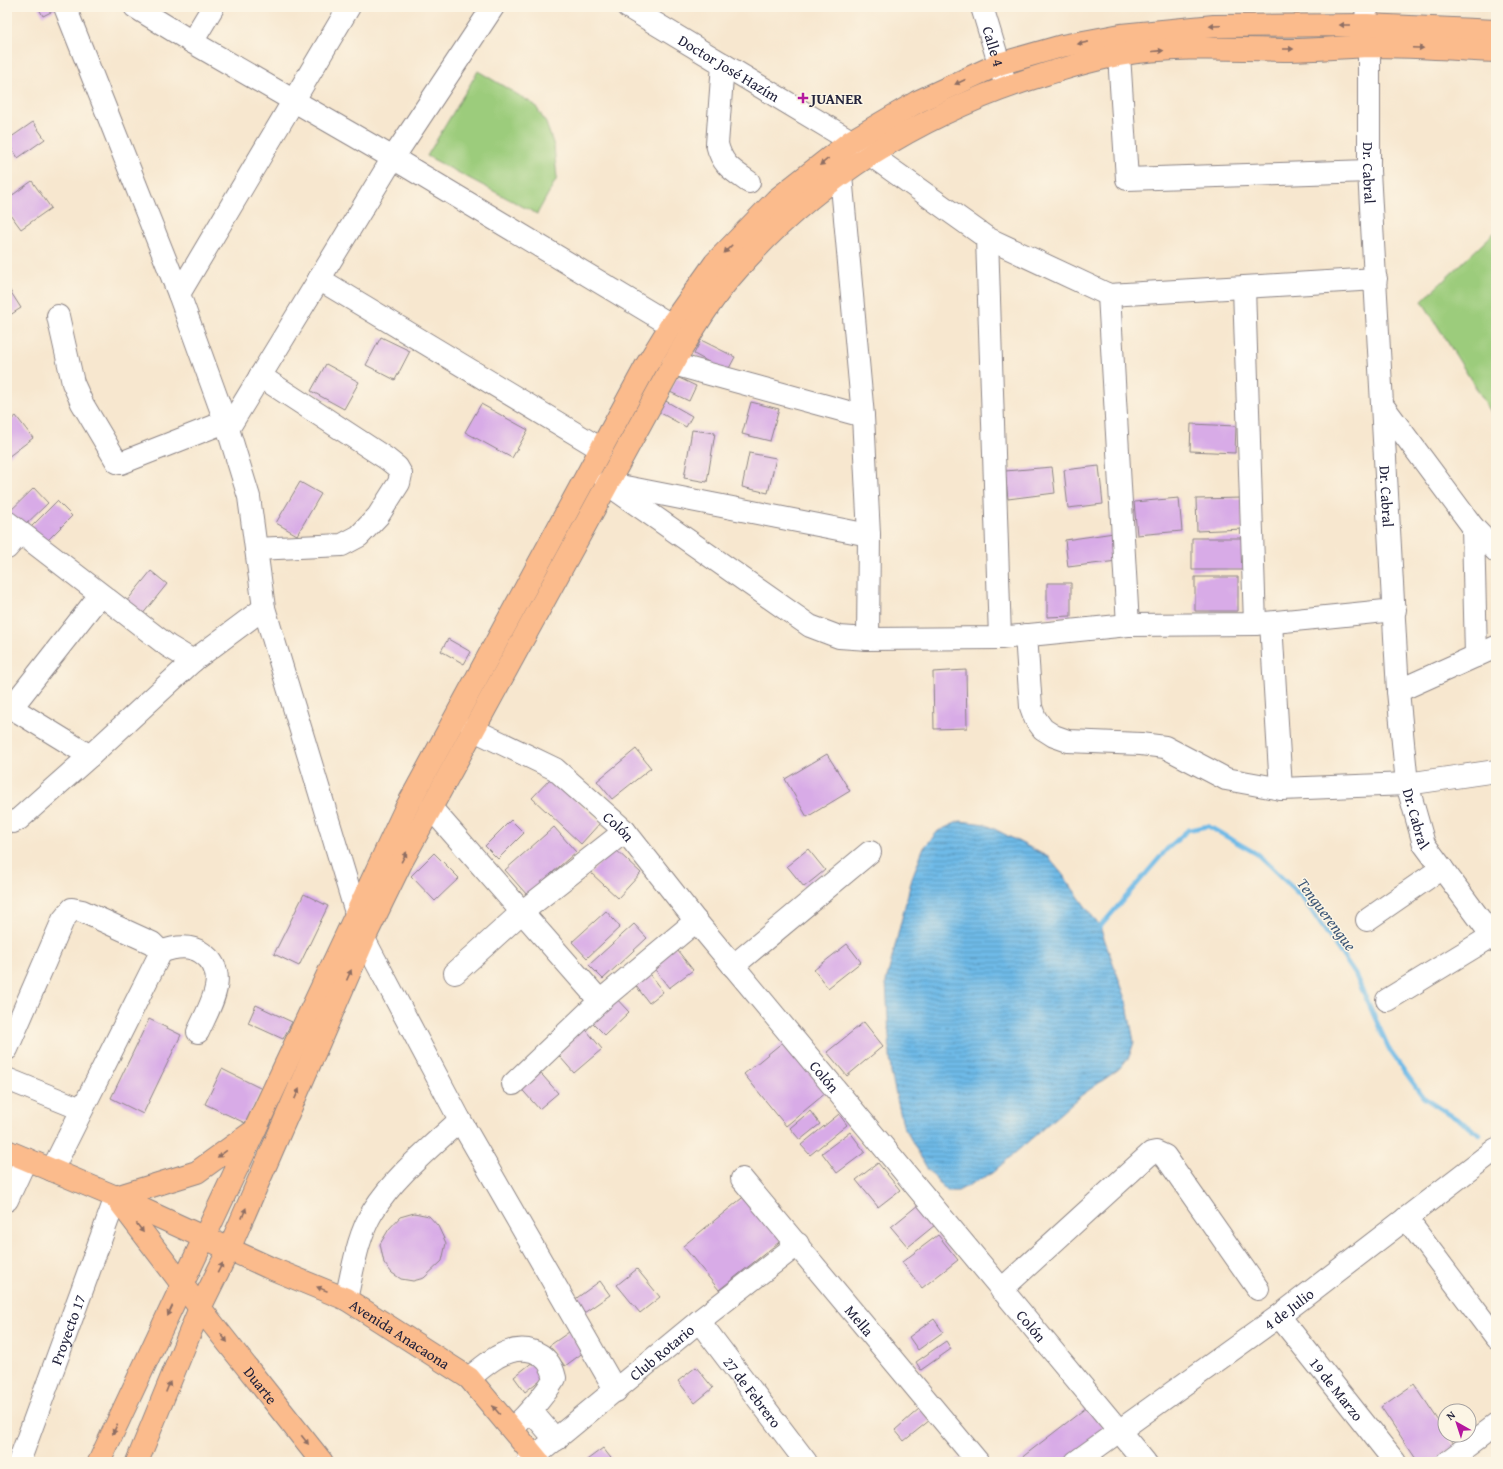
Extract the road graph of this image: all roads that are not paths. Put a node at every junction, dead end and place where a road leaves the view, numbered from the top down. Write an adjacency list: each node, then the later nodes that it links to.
1 (135, 7): 10 (street)
2 (213, 7): 10 (street)
3 (349, 7): 17 (street)
4 (493, 7): 20 (street)
5 (628, 7): 14 (street, Doctor José Hazím)
6 (982, 7): 15 (street, Calle 4)
7 (72, 12): 28 (street)
8 (1367, 16): 9 (main road); 11 (street, Dr. Cabral); 15 (main road, one-way to 15)
9 (1496, 30)
10 (192, 42): 17 (street)
11 (1369, 46): 12 (main road, one-way to 12); 13 (main road, one-way to 11); 21 (street, Dr. Cabral)
12 (1496, 51)
13 (1119, 55): 16 (main road); 21 (street)
14 (723, 64): 18 (street, Doctor José Hazím); 23 (street)
15 (999, 64): 16 (street, Calle 4); 18 (main road, one-way to 18)
16 (1006, 86): 19 (main road)
17 (293, 102): 20 (street); 28 (street)
18 (851, 141): 19 (street, Doctor José Hazím); 31 (main road, one-way to 31)
19 (870, 155): 22 (main road); 24 (street, Doctor José Hazím)
20 (393, 158): 25 (street); 31 (street)
21 (1369, 171): 26 (street, Dr. Cabral)
22 (841, 174): 32 (main road); 35 (street)
23 (749, 182)
24 (987, 238): 29 (street, Doctor José Hazím); 50 (street)
25 (319, 279): 33 (street); 37 (street)
26 (1376, 279): 27 (street); 34 (street, Dr. Cabral)
27 (1244, 288): 29 (street); 47 (street)
28 (179, 294): 36 (street)
29 (1109, 295): 48 (street)
30 (58, 316): 36 (street)
31 (671, 324): 37 (main road)
32 (672, 364): 35 (street); 38 (main road)
33 (260, 376): 36 (street); 42 (street)
34 (1383, 406): 39 (street); 46 (street, Dr. Cabral)
35 (862, 416): 41 (street)
36 (226, 426): 42 (street)
37 (602, 449): 68 (main road)
38 (606, 483): 41 (street); 51 (street); 57 (main road)
39 (1472, 527): 43 (street); 53 (street)
40 (11, 534): 44 (street)
41 (869, 535): 51 (street)
42 (256, 549): 45 (street)
43 (1496, 551)
44 (100, 595): 54 (street); 56 (street)
45 (264, 608): 54 (street); 68 (street)
46 (1395, 610): 47 (street); 55 (street, Dr. Cabral)
47 (1263, 623): 48 (street); 61 (street)
48 (1128, 625): 49 (street)
49 (1026, 635): 50 (street); 61 (street)
50 (1000, 638): 51 (street)
51 (868, 639)
52 (1496, 647): 53 (street)
53 (1476, 656): 55 (street)
54 (193, 661): 58 (street)
55 (1398, 691): 60 (street, Dr. Cabral)
56 (9, 706): 58 (street)
57 (472, 729): 62 (main road); 64 (street, Colón)
58 (90, 756): 63 (street)
59 (1496, 771): 60 (street)
60 (1407, 784): 61 (street); 66 (street, Dr. Cabral)
61 (1281, 789)
62 (431, 808): 67 (street); 72 (main road, one-way to 62)
63 (7, 821)
64 (625, 831): 67 (street); 70 (street, Colón)
65 (870, 852): 74 (street)
66 (1442, 868): 69 (street); 71 (street, Dr. Cabral)
67 (522, 912): 75 (street); 77 (street)
68 (355, 913): 72 (street); 84 (main road)
69 (1367, 920)
70 (696, 922): 74 (street, Colón); 77 (street)
71 (1494, 938): 76 (street)
72 (364, 939): 83 (street); 94 (main road, one-way to 72)
73 (160, 952): 78 (street); 79 (street); 82 (street)
74 (733, 966): 97 (street, Colón)
75 (455, 973)
76 (1387, 1000)
77 (600, 1001): 81 (street)
78 (198, 1032)
79 (7, 1049)
80 (7, 1079): 82 (street)
81 (512, 1084)
82 (81, 1109): 87 (street)
83 (460, 1120): 98 (street); 104 (street)
84 (254, 1131): 89 (main road, one-way to 89); 92 (main road)
85 (17, 1155): 87 (main road, Avenida Anacaona); 90 (street)
86 (1491, 1160): 91 (street, 4 de Julio)
87 (52, 1170): 89 (main road, Avenida Anacaona)
88 (742, 1179): 93 (street, Mella)
89 (116, 1197): 92 (main road, Avenida Anacaona); 95 (main road, Duarte, one-way to 95); 113 (street, Proyecto 17)
90 (7, 1200)
91 (1406, 1218): 100 (street, 4 de Julio); 102 (street)
92 (204, 1237): 94 (main road, Avenida Anacaona); 95 (main road)
93 (798, 1244): 101 (street, Club Rotario); 118 (street, Mella)
94 (229, 1249): 98 (main road, Avenida Anacaona, one-way to 94); 99 (main road, one-way to 94)
95 (182, 1284): 99 (main road, Duarte); 105 (main road, one-way to 105)
96 (1258, 1289): 97 (street)
97 (1001, 1290): 110 (street, Colón)
98 (346, 1299): 103 (main road, Avenida Anacaona)
99 (200, 1308): 107 (main road, one-way to 99); 116 (main road, Duarte, one-way to 116)
100 (1279, 1316): 110 (street, 4 de Julio); 121 (street, 19 de Marzo)
101 (699, 1321): 104 (street, Club Rotario); 117 (street, 27 de Febrero)
102 (1496, 1338)
103 (469, 1378): 106 (street); 109 (main road, Avenida Anacaona, one-way to 103)
104 (616, 1390): 111 (street, Club Rotario)
105 (127, 1402): 107 (main road); 114 (main road, one-way to 114)
106 (531, 1411): 109 (street); 111 (street)
107 (156, 1415): 115 (main road)
108 (1496, 1425): 122 (street)
109 (512, 1429): 112 (main road, Avenida Anacaona)
110 (1118, 1431): 119 (street, 4 de Julio); 120 (street, Colón)
111 (556, 1440): 112 (street, Club Rotario)
112 (534, 1460)
113 (18, 1462)
114 (100, 1462)
115 (137, 1462)
116 (322, 1462)
117 (806, 1462)
118 (978, 1462)
119 (1076, 1462)
120 (1145, 1462)
121 (1395, 1462)
122 (1447, 1462)

